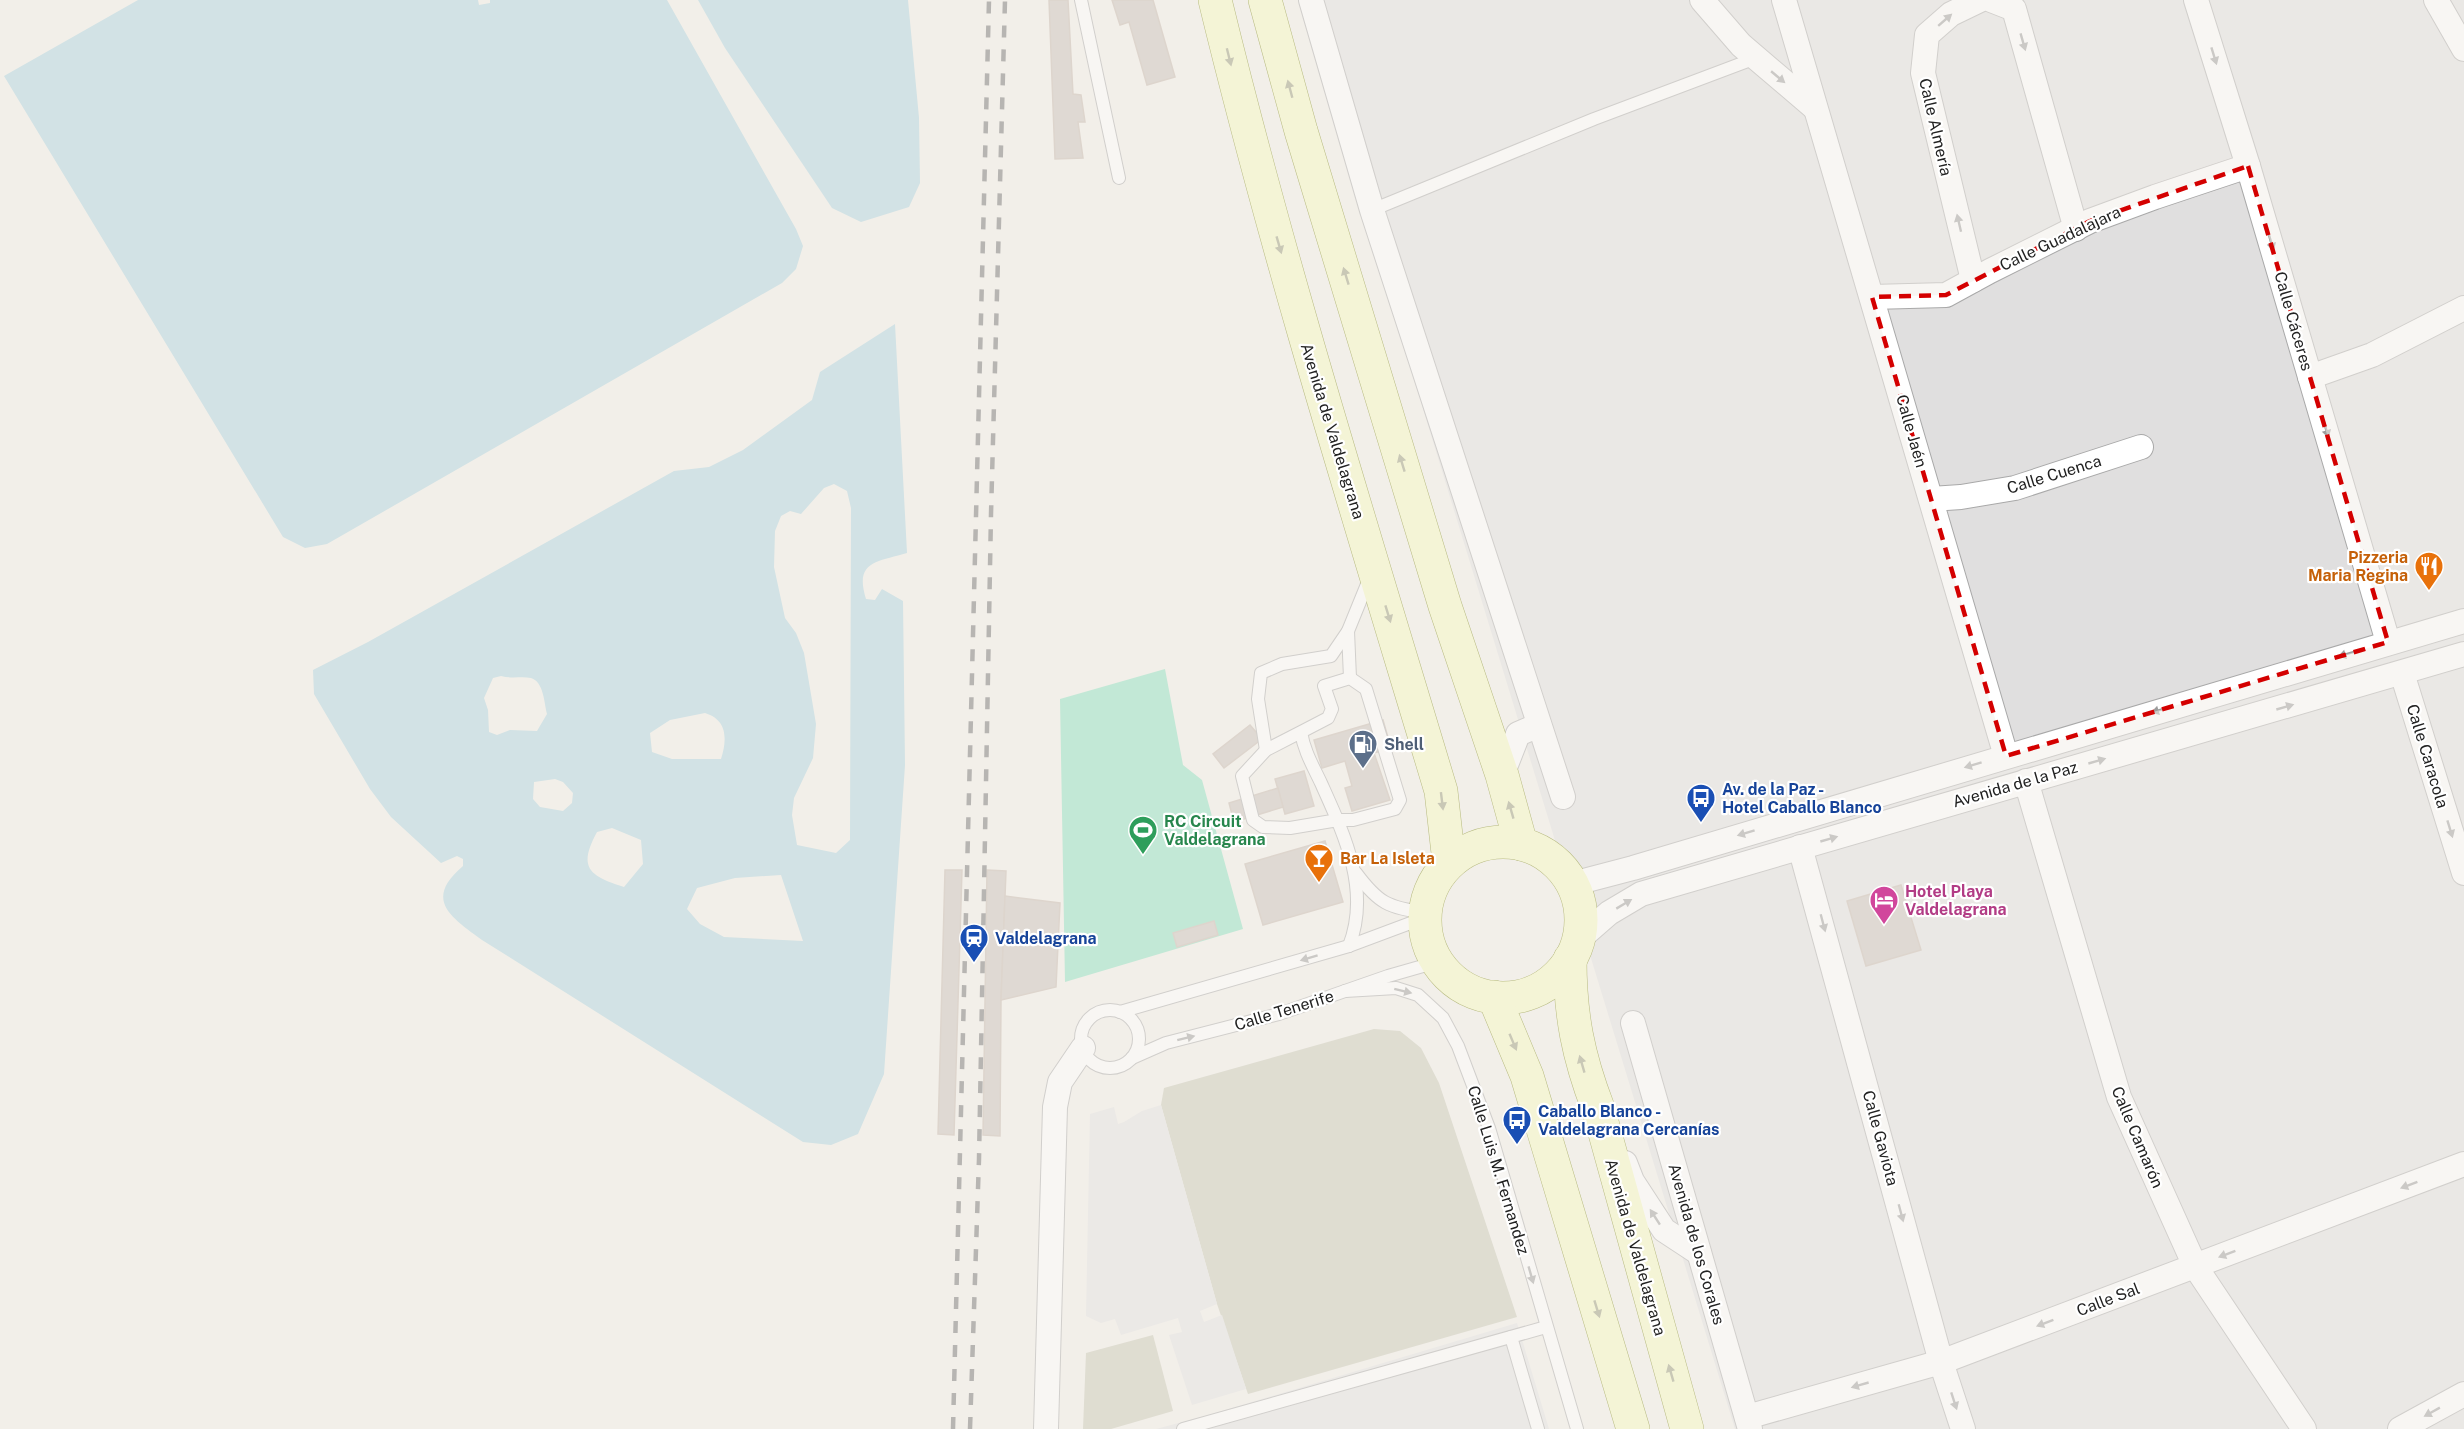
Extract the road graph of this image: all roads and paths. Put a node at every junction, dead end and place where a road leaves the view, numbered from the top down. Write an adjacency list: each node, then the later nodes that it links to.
1 (1081, 0): 15 (lane)
2 (1215, 0): 25 (main road, Avenida de Valdelagrana, one-way to 25)
3 (1265, 0): 24 (main road, one-way to 3)
4 (1311, 0): 16 (street)
5 (1702, 0): 12 (street)
6 (1785, 0): 13 (street, Calle Jaén)
7 (1980, 0): 18 (street, Calle Almería, one-way to 7)
8 (1991, 0): 17 (street, one-way to 17)
9 (2196, 0): 14 (street, Calle Cáceres, one-way to 14)
10 (2436, 0): 11 (street)
11 (2464, 49)
12 (1749, 52): 13 (street, one-way to 13); 16 (lane)
13 (1815, 108): 19 (street, Calle Jaén)
14 (2248, 166): 17 (street, Calle Guadalajara); 21 (street, Calle Cáceres, one-way to 21)
15 (1119, 178)
16 (1372, 210): 34 (street)
17 (2076, 229): 18 (street, Calle Guadalajara)
18 (1973, 280): 19 (street, Calle Guadalajara)
19 (1872, 297): 23 (street, Calle Jaén)
20 (2464, 308): 21 (street)
21 (2310, 377): 29 (street, Calle Cáceres, one-way to 29)
22 (2140, 447): 23 (street, Calle Cuenca)
23 (1931, 499): 38 (street, Calle Jaén)
24 (1419, 519): 26 (lane); 35 (main road)
25 (1374, 568): 28 (lane); 45 (main road, Avenida de Valdelagrana, one-way to 45)
26 (1450, 580)
27 (2464, 621): 29 (street, Avenida de la Paz)
28 (1348, 631): 32 (lane); 37 (lane)
29 (2388, 642): 38 (street, Avenida de la Paz, one-way to 38)
30 (2464, 654): 31 (street, Avenida de la Paz)
31 (2402, 673): 40 (street, Avenida de la Paz, one-way to 31); 47 (street, Calle Caracola, one-way to 47)
32 (1350, 678): 36 (lane); 42 (lane)
33 (1484, 679): 35 (lane)
34 (1539, 725): 39 (street); 41 (street)
35 (1486, 728): 39 (main road)
36 (1301, 732): 37 (lane); 42 (lane)
37 (1266, 750): 42 (lane)
38 (2006, 756): 48 (street, Avenida de la Paz, one-way to 48)
39 (1502, 775): 43 (main road, one-way to 39)
40 (2026, 781): 44 (street, Avenida de la Paz, one-way to 40); 64 (street, Calle Camarón)
41 (1563, 797)
42 (1338, 820): 46 (lane)
43 (1521, 844): 45 (main road); 48 (main road)
44 (1800, 847): 51 (street, Avenida de la Paz, one-way to 44); 67 (street, Calle Gaviota, one-way to 67)
45 (1449, 862): 49 (main road)
46 (1356, 873): 49 (lane); 50 (lane)
47 (2464, 873)
48 (1572, 884): 51 (main road)
49 (1424, 915): 50 (lane); 52 (main road)
50 (1349, 946): 55 (lane, one-way to 55)
51 (1574, 950): 54 (main road); 60 (main road, Avenida de Valdelagrana, one-way to 51)
52 (1437, 962): 53 (lane, Calle Tenerife); 54 (main road)
53 (1346, 991): 58 (lane, Calle Tenerife, one-way to 53); 65 (lane, Calle Luis M. Fernandez, one-way to 65)
54 (1494, 998): 59 (main road, one-way to 59)
55 (1120, 1012): 57 (lane); 58 (lane)
56 (1633, 1023): 63 (street, Avenida de los Corales)
57 (1083, 1048): 58 (lane); 70 (street)
58 (1132, 1058)
59 (1530, 1087): 61 (lane); 74 (main road, one-way to 74)
60 (1598, 1108): 63 (street, one-way to 60); 75 (main road, Avenida de Valdelagrana, one-way to 60)
61 (1526, 1120)
62 (2464, 1164): 64 (street, Calle Sal, one-way to 64)
63 (1699, 1253): 69 (street, Avenida de los Corales)
64 (2194, 1266): 67 (street, Calle Sal, one-way to 67); 77 (street, Calle Camarón)
65 (1546, 1327): 66 (lane); 73 (lane, Calle Luis M. Fernandez)
66 (1511, 1337): 71 (lane); 72 (lane)
67 (1941, 1362): 69 (street, Calle Sal, one-way to 69); 76 (street, Calle Gaviota, one-way to 76)
68 (2464, 1394): 78 (street, one-way to 78)
69 (1748, 1423)
70 (1046, 1429)
71 (1183, 1429)
72 (1538, 1429)
73 (1577, 1429)
74 (1633, 1429)
75 (1687, 1429)
76 (1963, 1429)
77 (2304, 1429)
78 (2400, 1429)

